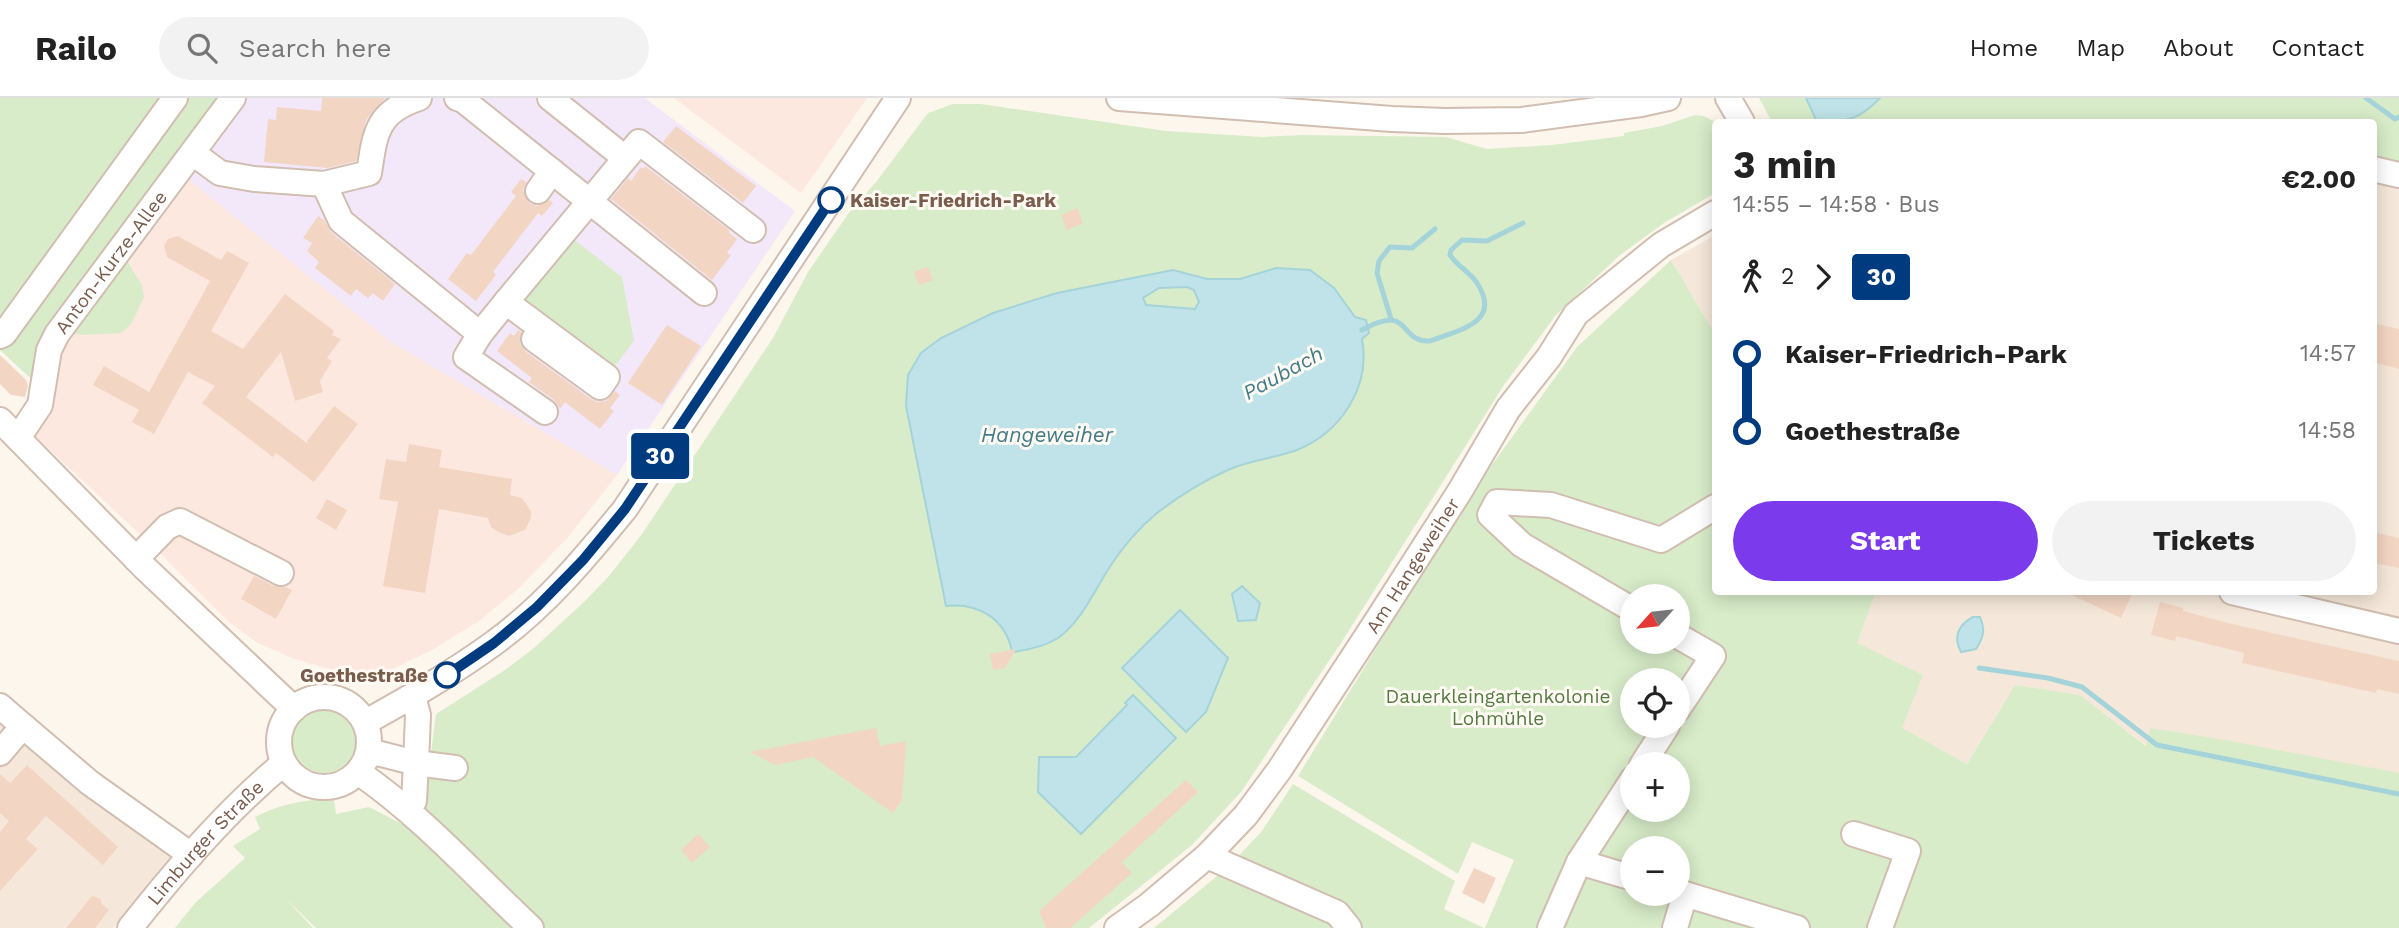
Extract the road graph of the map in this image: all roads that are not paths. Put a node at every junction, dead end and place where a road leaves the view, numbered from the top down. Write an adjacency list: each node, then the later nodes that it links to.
1 (175, 98): 25 (street)
2 (233, 98): 11 (street, Anton-Kurze-Allee)
3 (419, 98): 16 (street)
4 (457, 98): 14 (street)
5 (550, 98): 12 (street)
6 (898, 98): 39 (street)
7 (1119, 98): 8 (street)
8 (1668, 98)
9 (1728, 98): 10 (street)
10 (1740, 119)
11 (194, 153): 16 (street); 28 (street, Anton-Kurze-Allee)
12 (625, 158): 18 (street); 20 (street)
13 (2377, 170): 15 (street)
14 (552, 171): 17 (street); 18 (street)
15 (2399, 175)
16 (324, 184): 24 (street)
17 (538, 191)
18 (590, 202): 21 (street); 22 (street)
19 (1712, 215): 29 (street, Am Hangeweiher)
20 (753, 230)
21 (704, 293)
22 (506, 302): 23 (street); 24 (street)
23 (542, 329)
24 (480, 334): 26 (street)
25 (0, 336)
26 (542, 405)
27 (0, 420): 28 (street)
28 (18, 438): 32 (street)
29 (1460, 491): 31 (street); 53 (street, Am Hangeweiher)
30 (1712, 509): 31 (street)
31 (1490, 515): 35 (street)
32 (136, 559): 33 (street); 41 (street)
33 (281, 573)
34 (2245, 595): 36 (street)
35 (1620, 602)
36 (2399, 631)
37 (1690, 643): 38 (street)
38 (1690, 691)
39 (413, 696): 42 (street); 46 (street)
40 (0, 706): 43 (street)
41 (294, 709): 42 (street); 45 (street)
42 (366, 723): 47 (street)
43 (23, 726): 44 (street); 52 (street)
44 (0, 753)
45 (284, 763): 47 (street); 52 (street, Limburger Straße)
46 (415, 763): 47 (street); 48 (street); 50 (street)
47 (362, 764): 50 (street)
48 (455, 768)
49 (1620, 799): 54 (street)
50 (406, 809): 59 (street)
51 (1854, 834): 65 (street)
52 (191, 855): 58 (street, Limburger Straße)
53 (1207, 856): 60 (street, Am Hangeweiher); 61 (street)
54 (1579, 862): 55 (street); 62 (street)
55 (1620, 874)
56 (1690, 895): 64 (street)
57 (1679, 906): 63 (street)
58 (130, 928)
59 (531, 928)
60 (1117, 928)
61 (1349, 928)
62 (1550, 928)
63 (1675, 928)
64 (1797, 928)
65 (1880, 928)

